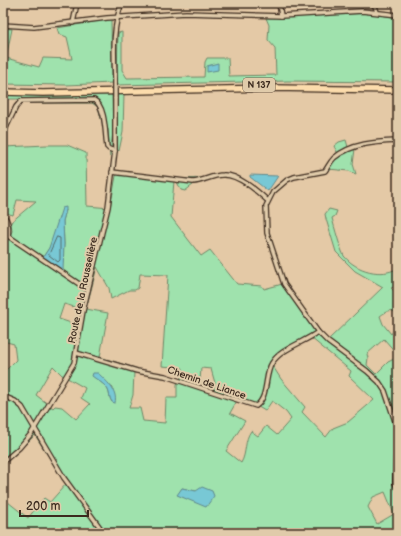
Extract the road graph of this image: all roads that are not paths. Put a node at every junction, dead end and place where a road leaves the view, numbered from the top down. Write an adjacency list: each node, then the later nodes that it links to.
1 (4, 3): 6 (street)
2 (76, 3): 11 (street)
3 (122, 3): 10 (street, Route de la Rousselière)
4 (279, 3): 9 (street)
5 (371, 3): 7 (street)
6 (3, 12)
7 (377, 12): 8 (street); 9 (street)
8 (398, 15)
9 (281, 16): 10 (street)
10 (117, 17): 11 (street); 19 (street, Route de la Rousselière, bridge)
11 (73, 23): 12 (street)
12 (3, 25)
13 (398, 87): 14 (highway, N 137)
14 (3, 88)
15 (398, 90): 16 (highway, N 137)
16 (3, 92)
17 (3, 134): 19 (street)
18 (398, 141): 21 (street)
19 (115, 151): 20 (street, Route de la Rousselière)
20 (112, 172): 21 (street); 23 (street, Route de la Rousselière)
21 (268, 201): 24 (street)
22 (3, 215): 23 (street)
23 (88, 290): 25 (street, Route de la Rousselière)
24 (318, 332): 25 (street, Chemin de Liance); 29 (street)
25 (76, 353): 27 (street, Route de la Rousselière)
26 (3, 396): 27 (street)
27 (35, 429): 28 (street, Route de la Rousselière); 30 (street)
28 (3, 462)
29 (397, 485)
30 (104, 533)

